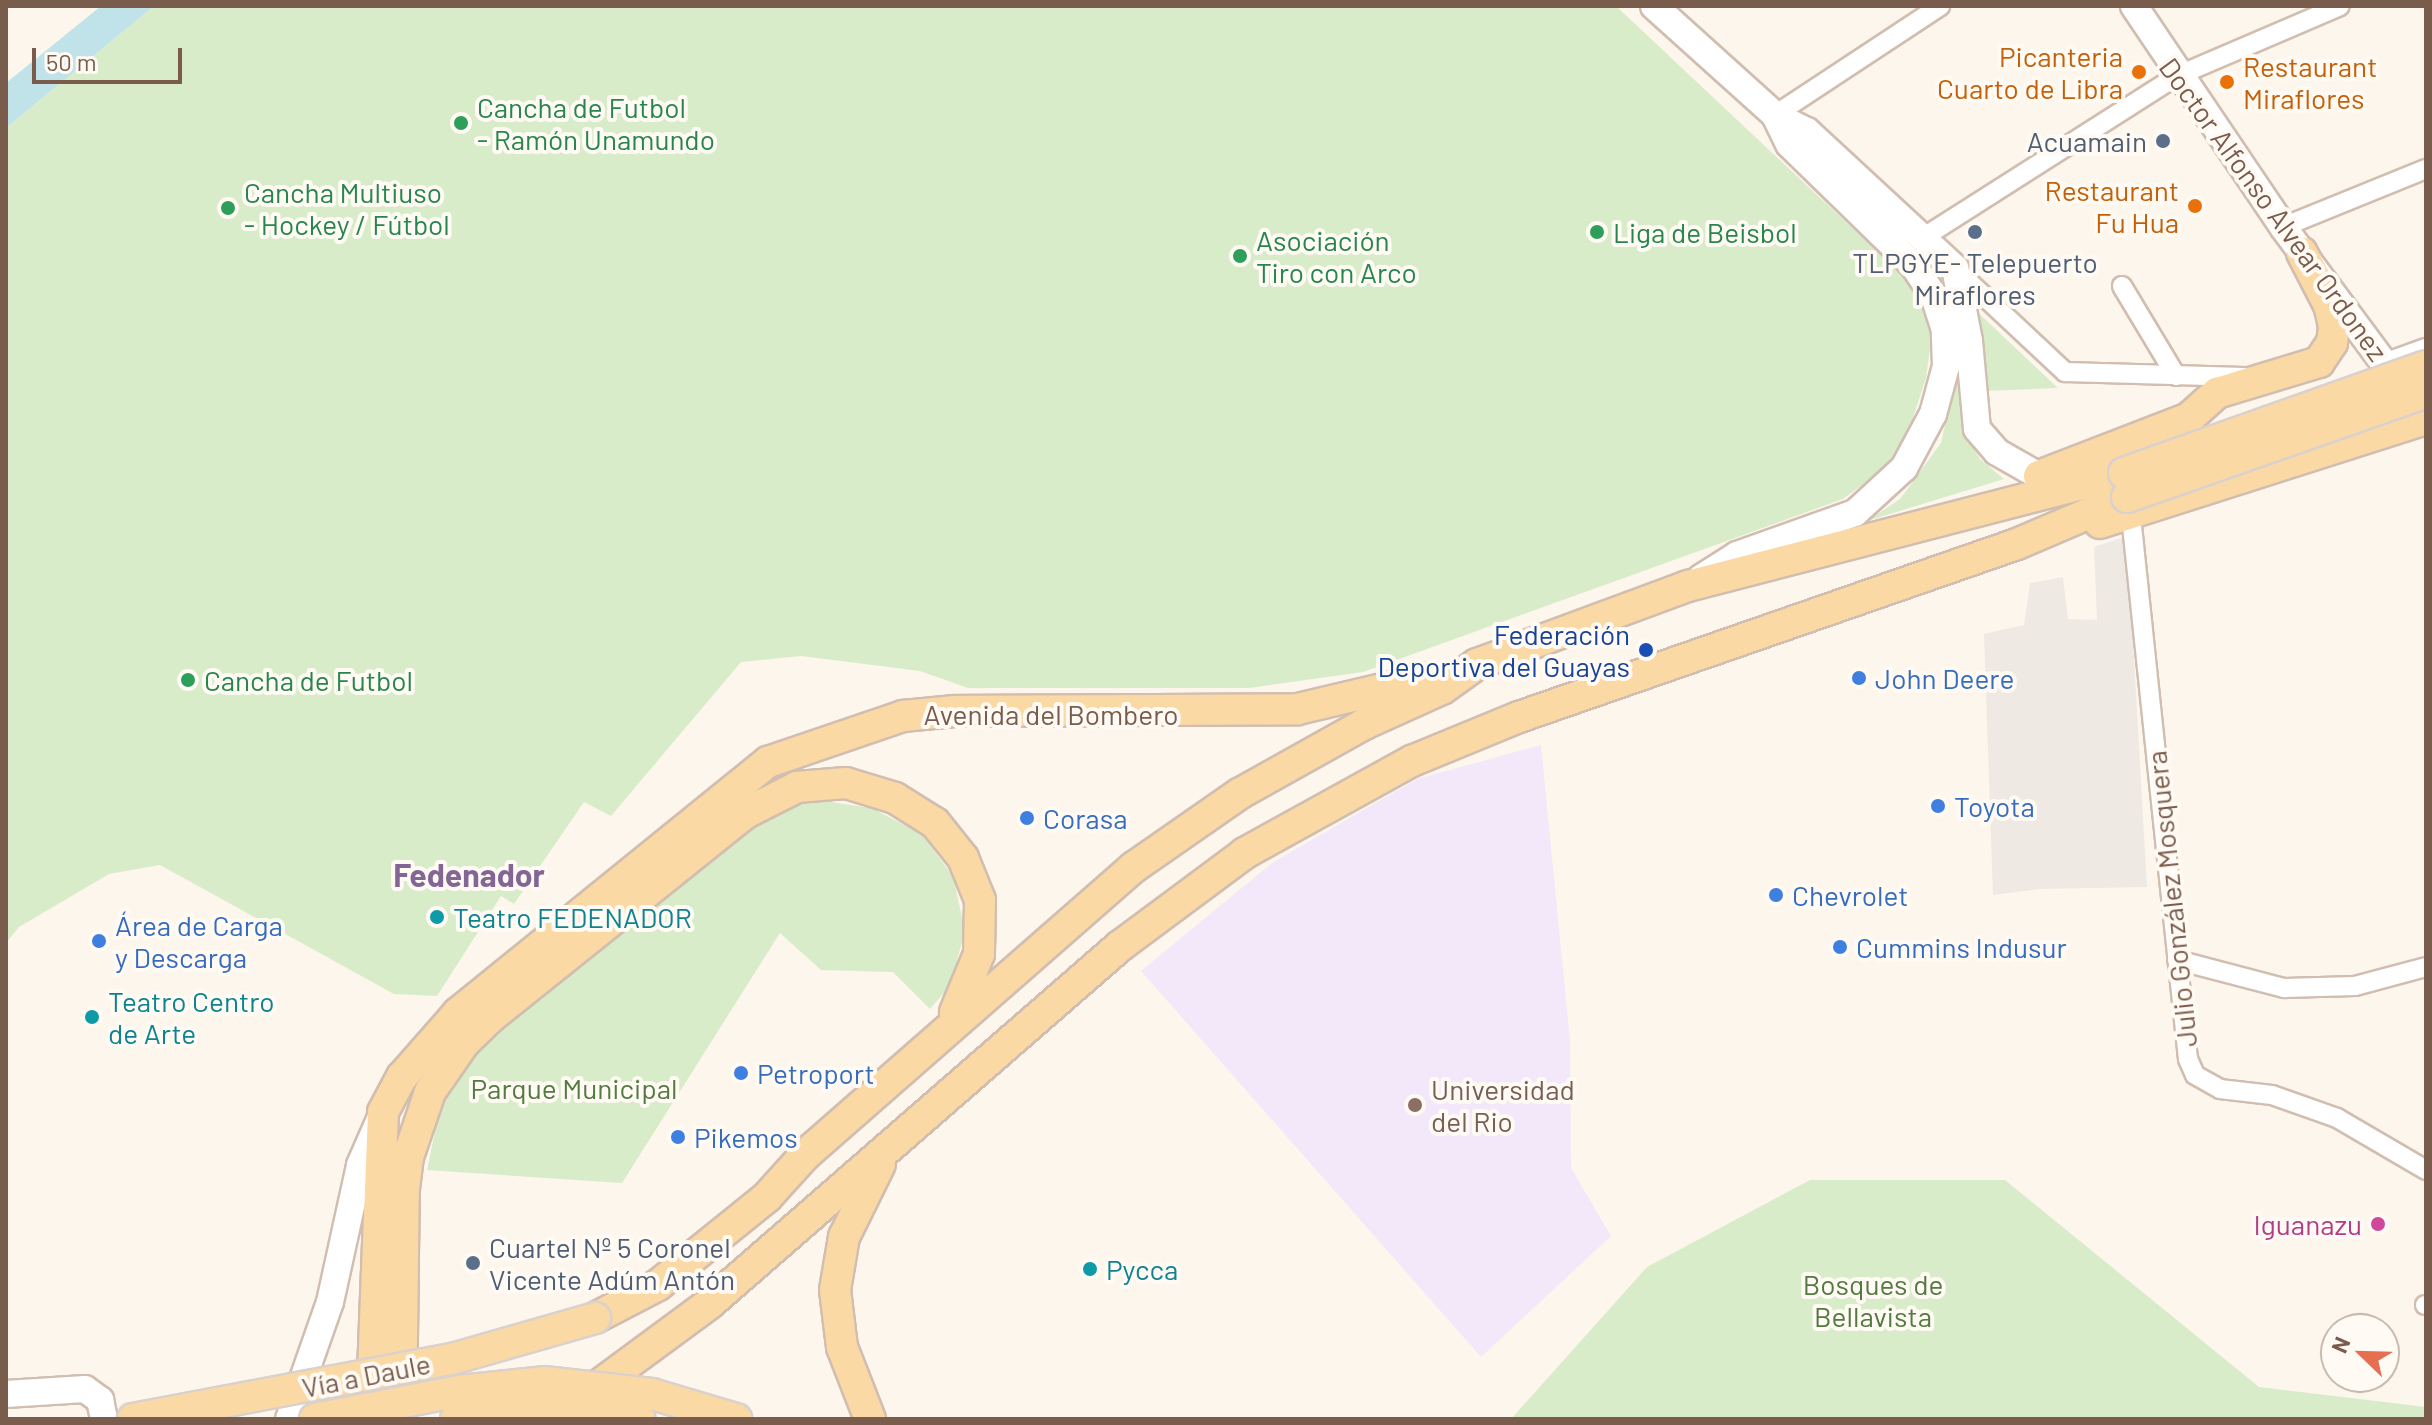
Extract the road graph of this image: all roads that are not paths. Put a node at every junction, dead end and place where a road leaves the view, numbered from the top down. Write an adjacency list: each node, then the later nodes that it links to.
1 (1654, 6): 6 (street)
2 (1940, 6): 6 (street)
3 (2134, 6): 5 (street, Doctor Alfonso Alvear Ordonez)
4 (2340, 6): 5 (street)
5 (2177, 76): 8 (street, Doctor Alfonso Alvear Ordonez); 9 (street)
6 (1775, 115): 9 (street); 24 (street)
7 (2426, 169): 8 (street)
8 (2283, 227): 10 (street, Doctor Alfonso Alvear Ordonez)
9 (1924, 237): 11 (street)
10 (2302, 253): 16 (main road); 17 (street, Doctor Alfonso Alvear Ordonez)
11 (1955, 268): 15 (street); 21 (street)
12 (2122, 286): 15 (street)
13 (2426, 348): 17 (street)
14 (2426, 366): 22 (main road, bridge)
15 (2176, 376): 16 (street)
16 (2271, 378): 18 (main road)
17 (2413, 384): 22 (main road, bridge)
18 (2189, 418): 20 (main road); 21 (main road)
19 (2426, 419): 20 (main road)
20 (2343, 447): 22 (main road)
21 (2039, 476): 23 (main road)
22 (2127, 495): 23 (main road); 26 (street, Julio González Mosquera); 30 (main road)
23 (1882, 534): 24 (main road)
24 (1688, 586): 25 (main road)
25 (1477, 664): 28 (main road, Vía a Daule); 29 (main road, Avenida del Bombero)
26 (2177, 960): 27 (street); 31 (street, Julio González Mosquera)
27 (2426, 967)
28 (941, 1034): 35 (main road, Vía a Daule, bridge); 39 (main road)
29 (383, 1112): 36 (street, Avenida del Bombero); 38 (main road, Avenida del Bombero)
30 (889, 1149): 32 (main road); 45 (main road)
31 (2426, 1170)
32 (710, 1303): 41 (main road); 42 (main road)
33 (6, 1394): 34 (street)
34 (104, 1419)
35 (133, 1419)
36 (289, 1419)
37 (315, 1419): 44 (main road, Vía a Daule, bridge)
38 (369, 1419)
39 (401, 1419)
40 (456, 1419): 43 (main road, bridge)
41 (547, 1419)
42 (588, 1419)
43 (640, 1419)
44 (736, 1419)
45 (870, 1419)

